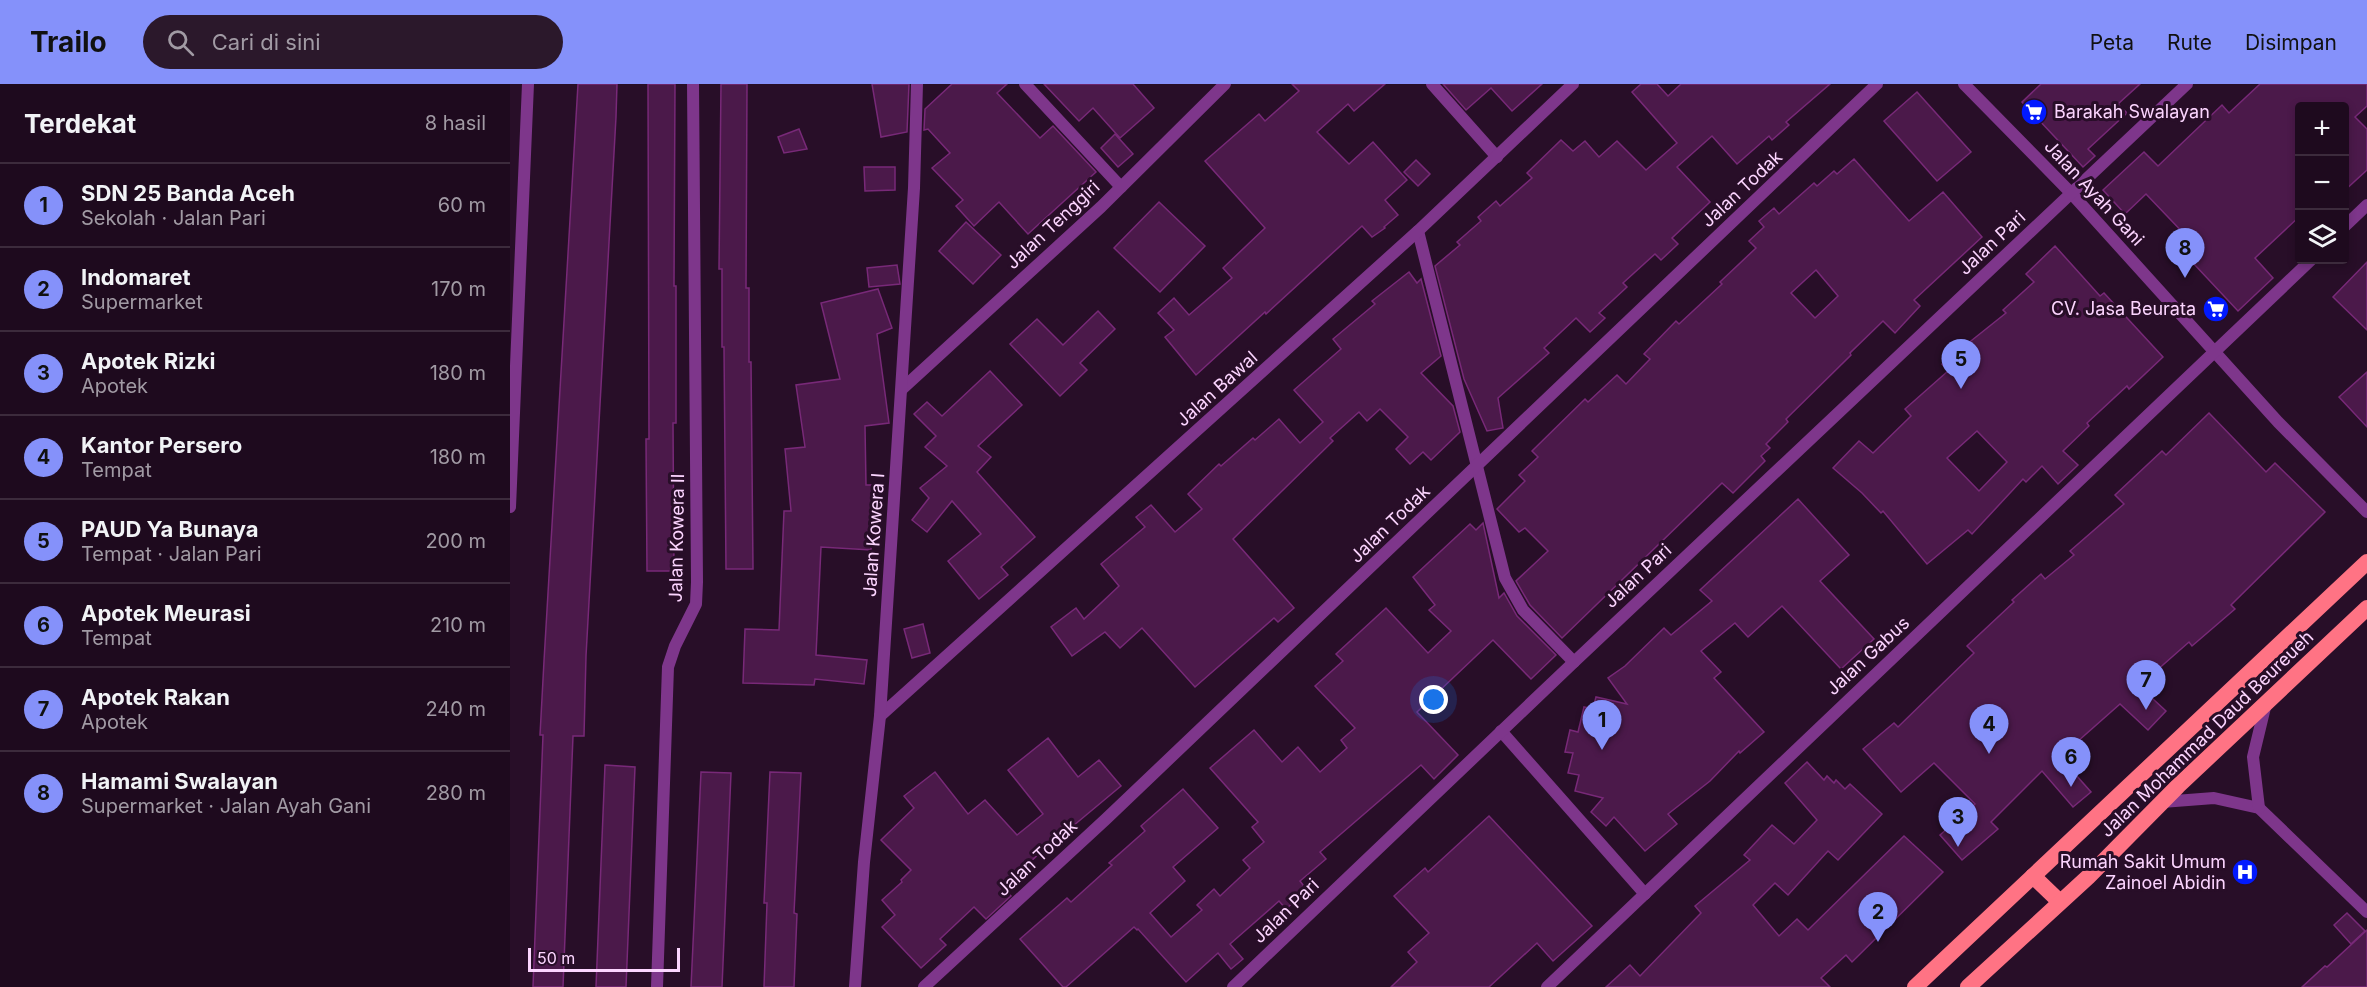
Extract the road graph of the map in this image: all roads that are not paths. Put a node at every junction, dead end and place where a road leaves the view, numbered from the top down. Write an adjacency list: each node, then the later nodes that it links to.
1 (528, 84): 21 (street)
2 (693, 84): 35 (street, Jalan Kowera II)
3 (917, 84): 19 (street, Jalan Kowera I)
4 (1025, 84): 12 (street)
5 (1225, 84): 12 (street, Jalan Tenggiri)
6 (1432, 84): 11 (street)
7 (1573, 84): 11 (street, Jalan Bawal)
8 (1877, 84): 20 (street, Jalan Todak)
9 (1964, 84): 13 (street, Jalan Ayah Gani)
10 (2187, 84): 13 (street, Jalan Pari)
11 (1497, 157): 16 (street, Jalan Bawal)
12 (1121, 187): 19 (street, Jalan Tenggiri)
13 (2071, 194): 18 (street, Jalan Ayah Gani); 25 (street, Jalan Pari)
14 (2367, 205): 15 (street)
15 (2349, 222)
16 (1418, 231): 20 (street); 27 (street, Jalan Bawal)
17 (2307, 264): 18 (street, Jalan Gabus)
18 (2216, 352): 22 (street, Jalan Ayah Gani); 32 (street, Jalan Gabus)
19 (902, 389): 27 (street, Jalan Kowera I)
20 (1478, 464): 25 (street); 37 (street, Jalan Todak)
21 (510, 507)
22 (2367, 512)
23 (2367, 562): 31 (highway, Jalan Mohammad Daud Beureueh)
24 (2367, 608): 26 (highway, Jalan Mohammad Daud Beureueh)
25 (1574, 662): 28 (street, Jalan Pari)
26 (2266, 703): 29 (highway, Jalan Mohammad Daud Beureueh); 30 (street)
27 (880, 716): 36 (street, Jalan Kowera I)
28 (1501, 731): 32 (street); 38 (street, Jalan Pari)
29 (2162, 802): 30 (street); 33 (highway, Jalan Mohammad Daud Beureueh)
30 (2259, 808): 34 (street)
31 (2033, 876): 33 (highway); 40 (highway, Jalan Mohammad Daud Beureueh)
32 (1645, 894): 39 (street, Jalan Gabus)
33 (2060, 902): 41 (highway, Jalan Mohammad Daud Beureueh)
34 (2367, 912)
35 (657, 987)
36 (855, 987)
37 (924, 987)
38 (1233, 987)
39 (1547, 987)
40 (1915, 987)
41 (1968, 987)

